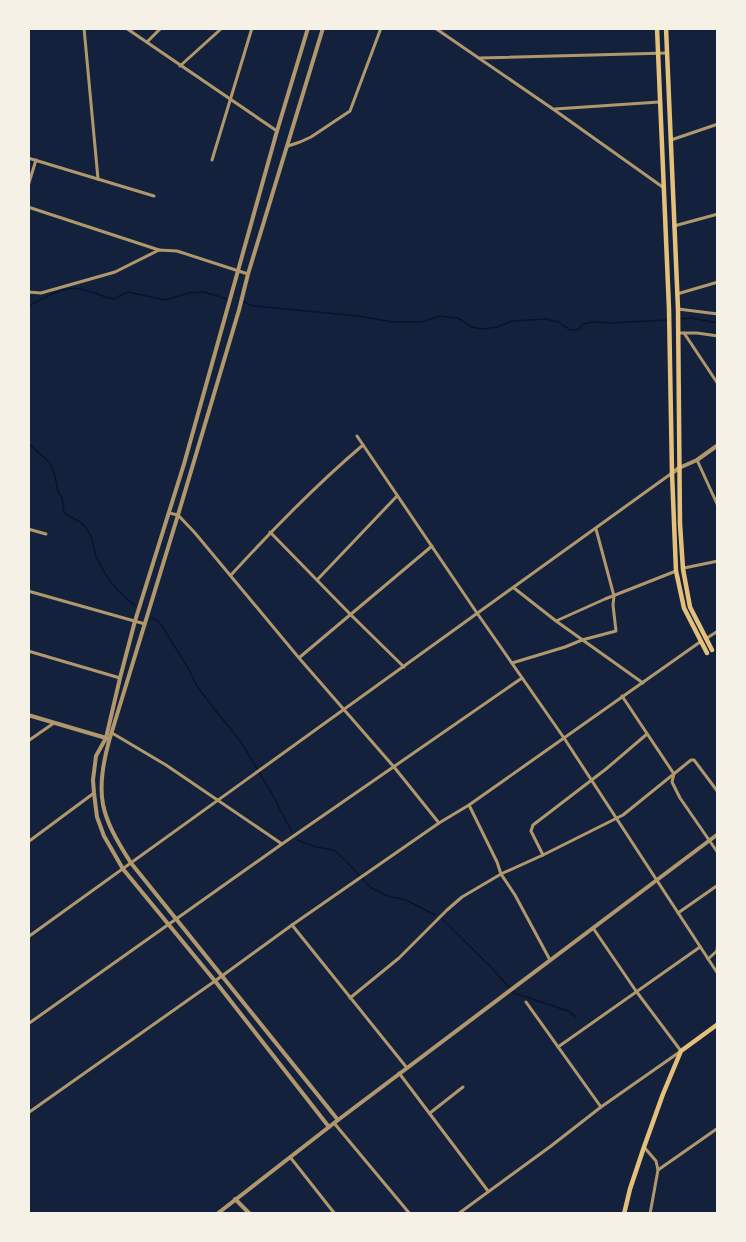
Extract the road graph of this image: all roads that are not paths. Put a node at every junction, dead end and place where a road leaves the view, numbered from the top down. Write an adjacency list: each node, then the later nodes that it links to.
1 (84, 28): 27 (street)
2 (126, 28): 12 (street)
3 (161, 28): 12 (street)
4 (222, 28): 16 (street)
5 (252, 28): 17 (street)
6 (308, 28): 21 (street)
7 (323, 28): 23 (street)
8 (381, 28): 23 (street)
9 (435, 28): 15 (street)
10 (657, 28): 13 (main road)
11 (666, 28): 14 (main road)
12 (147, 42): 16 (street)
13 (658, 53): 14 (street); 15 (street); 18 (main road)
14 (667, 53): 22 (main road)
15 (478, 58): 19 (street)
16 (180, 66): 17 (street)
17 (230, 99): 21 (street); 26 (street)
18 (660, 102): 19 (street); 29 (main road)
19 (553, 109): 29 (street)
20 (717, 124): 22 (street)
21 (277, 131): 35 (street)
22 (670, 141): 33 (main road)
23 (288, 146): 36 (street)
24 (28, 158): 25 (street)
25 (36, 160): 27 (street); 28 (street)
26 (212, 160)
27 (98, 179): 30 (street)
28 (28, 186)
29 (664, 188): 51 (main road)
30 (154, 196)
31 (28, 207): 34 (street)
32 (717, 214): 33 (street)
33 (674, 226): 39 (main road)
34 (159, 250): 35 (street); 38 (street)
35 (238, 271): 36 (street); 56 (street)
36 (248, 274): 57 (street)
37 (717, 282): 39 (street)
38 (28, 292)
39 (677, 294): 40 (main road)
40 (678, 309): 41 (street); 42 (main road)
41 (717, 314)
42 (678, 332): 43 (street); 50 (main road)
43 (684, 333): 44 (street); 45 (street)
44 (717, 336)
45 (717, 384)
46 (357, 436): 47 (street)
47 (363, 445): 54 (street); 60 (street)
48 (717, 445): 49 (street)
49 (697, 460): 50 (street); 53 (street)
50 (679, 468): 51 (street); 64 (main road)
51 (672, 473): 58 (street); 65 (main road)
52 (717, 493): 53 (street)
53 (712, 495): 55 (street)
54 (397, 496): 62 (street); 67 (street)
55 (717, 506)
56 (169, 513): 57 (street); 73 (street)
57 (178, 515): 66 (street); 75 (street)
58 (596, 528): 68 (street); 70 (street)
59 (28, 529): 61 (street)
60 (270, 532): 66 (street); 67 (street)
61 (46, 534)
62 (432, 546): 71 (street); 72 (street)
63 (717, 561): 64 (street)
64 (683, 568): 77 (main road)
65 (676, 571): 70 (street); 79 (main road)
66 (231, 574): 83 (street)
67 (317, 579): 72 (street)
68 (513, 587): 71 (street); 74 (street)
69 (28, 591): 73 (street)
70 (614, 596): 74 (street); 78 (street)
71 (477, 614): 84 (street); 85 (street)
72 (351, 615): 83 (street); 85 (street)
73 (135, 621): 75 (street); 86 (street)
74 (556, 621): 78 (street)
75 (145, 624): 93 (street)
76 (717, 631): 77 (street)
77 (706, 639): 80 (main road)
78 (582, 640): 84 (street); 88 (street)
79 (700, 642): 82 (main road); 88 (street)
80 (712, 650)
81 (28, 651): 86 (street)
82 (707, 654)
83 (299, 658): 90 (street)
84 (512, 663): 87 (street)
85 (404, 666): 90 (street)
86 (120, 678): 96 (street)
87 (522, 678): 95 (street); 98 (street)
88 (643, 683): 89 (street)
89 (622, 696): 94 (street); 95 (street)
90 (344, 710): 98 (street); 103 (street)
91 (28, 715): 92 (street)
92 (54, 723): 96 (street); 97 (street)
93 (112, 733): 96 (street); 103 (street)
94 (647, 734): 99 (street); 100 (street)
95 (564, 738): 100 (street); 104 (street)
96 (107, 739): 102 (street); 113 (street)
97 (28, 741)
98 (394, 767): 106 (street); 110 (street)
99 (674, 774): 101 (street); 105 (street); 108 (street)
100 (591, 780): 105 (street); 112 (street)
101 (717, 792)
102 (94, 793): 109 (street); 114 (street)
103 (219, 800): 110 (street); 113 (street)
104 (469, 805): 106 (street); 115 (street)
105 (615, 818): 112 (street); 116 (street)
106 (439, 823): 121 (street)
107 (717, 834): 108 (street)
108 (710, 840): 111 (street); 116 (street)
109 (28, 842)
110 (282, 844): 119 (street)
111 (717, 853)
112 (543, 855): 115 (street)
113 (131, 863): 114 (street); 119 (street)
114 (123, 869): 120 (street); 123 (street)
115 (501, 874): 128 (street); 133 (street)
116 (657, 880): 118 (street); 122 (street)
117 (717, 885): 118 (street)
118 (678, 913): 125 (street)
119 (177, 919): 120 (street); 130 (street)
120 (169, 925): 131 (street); 135 (street)
121 (292, 925): 130 (street); 133 (street)
122 (592, 928): 128 (street); 132 (street)
123 (28, 937)
124 (717, 938): 126 (street)
125 (700, 947): 127 (street); 132 (street)
126 (717, 950): 127 (street)
127 (708, 959): 129 (street)
128 (550, 960): 139 (street)
129 (717, 974)
130 (222, 976): 131 (street); 145 (street)
131 (215, 981): 143 (street); 146 (street)
132 (636, 991): 137 (street); 138 (street)
133 (350, 998): 139 (street)
134 (526, 1002): 137 (street)
135 (28, 1024)
136 (717, 1024): 138 (main road)
137 (558, 1047): 142 (street)
138 (681, 1051): 142 (street); 148 (main road)
139 (407, 1068): 140 (street)
140 (399, 1073): 144 (street); 145 (street)
141 (463, 1087): 144 (street)
142 (601, 1107): 151 (street)
143 (28, 1113)
144 (430, 1113): 151 (street)
145 (336, 1121): 146 (street); 156 (street)
146 (329, 1126): 149 (street)
147 (717, 1128): 150 (street)
148 (644, 1147): 150 (street); 158 (main road)
149 (290, 1157): 152 (street); 155 (street)
150 (658, 1170): 159 (street)
151 (488, 1191): 157 (street)
152 (235, 1199): 153 (street); 154 (street)
153 (217, 1214)
154 (250, 1214)
155 (335, 1214)
156 (410, 1214)
157 (458, 1214)
158 (624, 1214)
159 (650, 1214)

